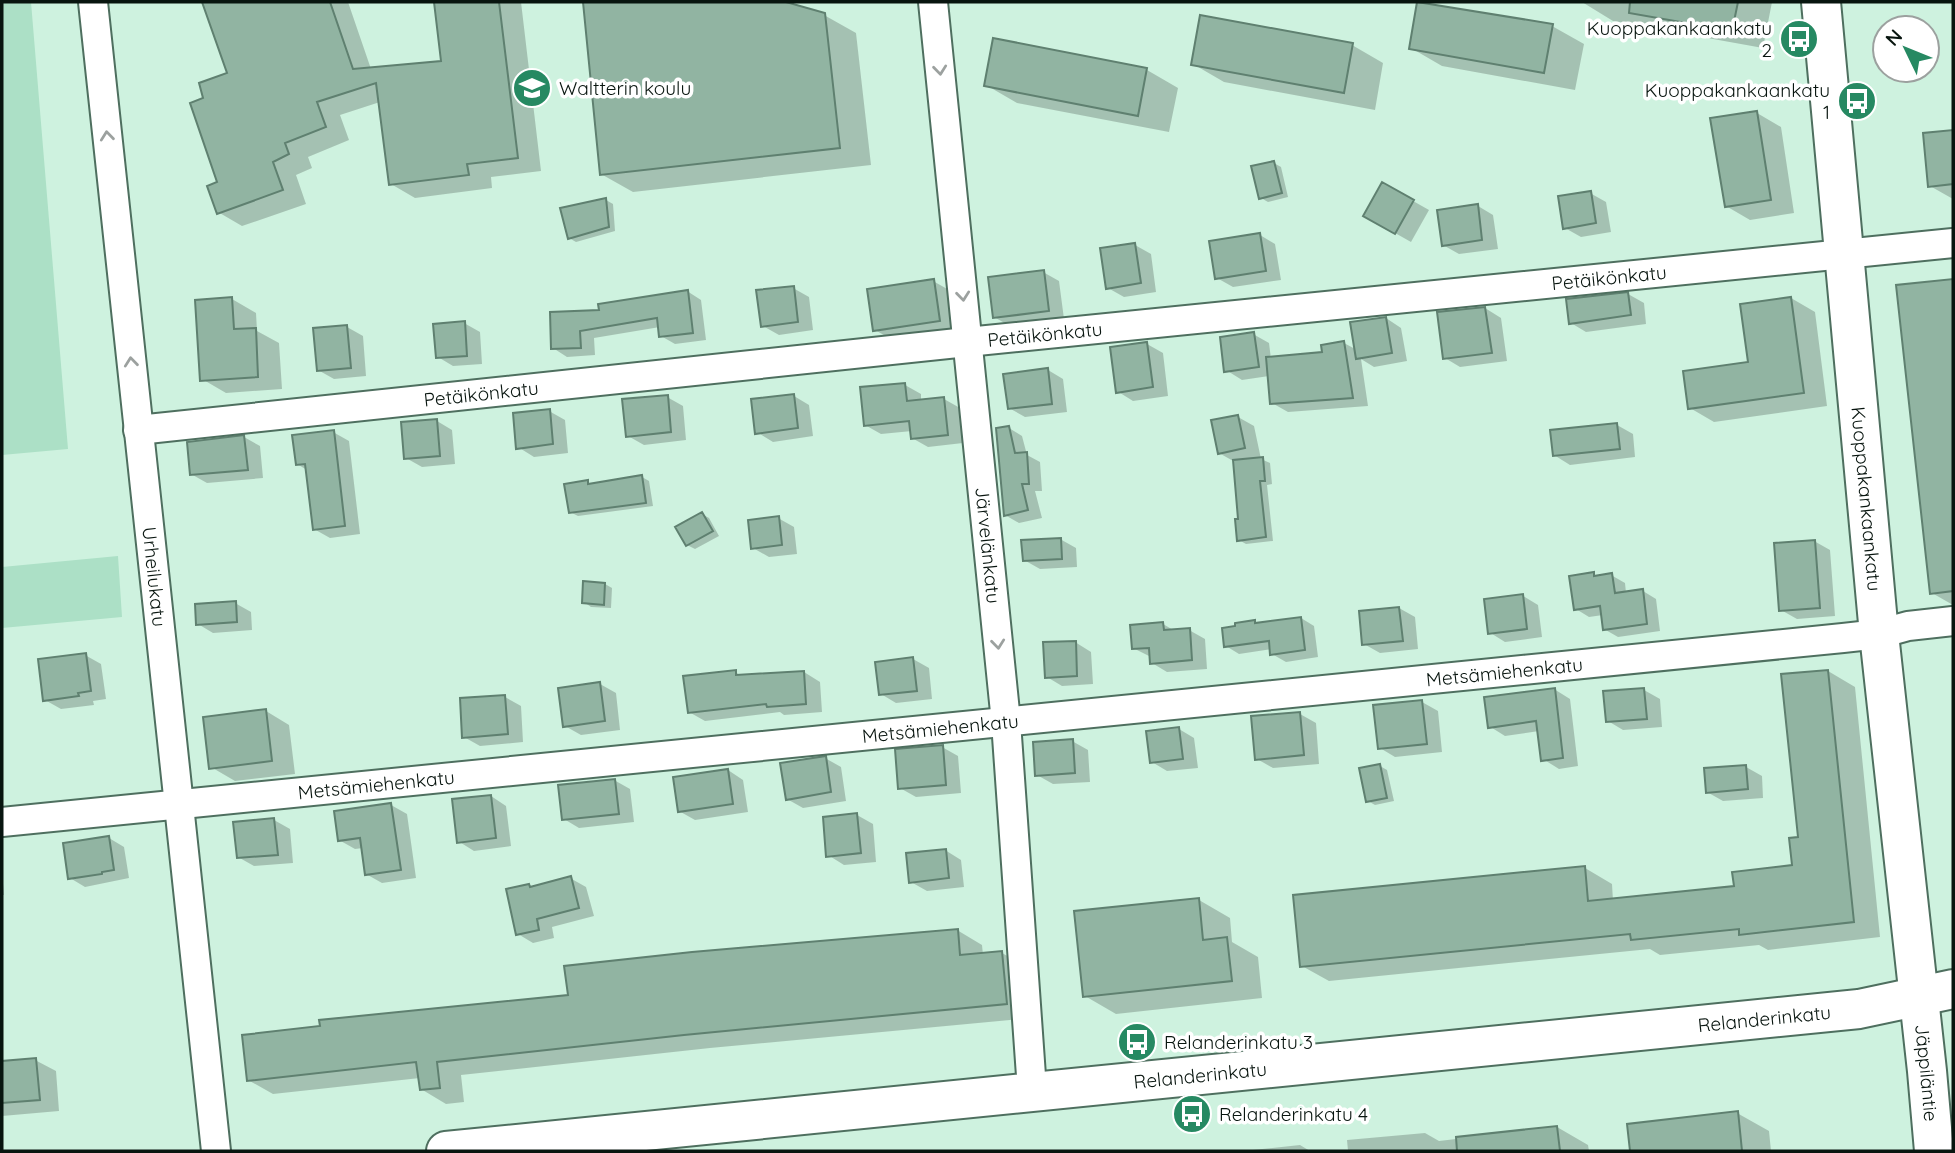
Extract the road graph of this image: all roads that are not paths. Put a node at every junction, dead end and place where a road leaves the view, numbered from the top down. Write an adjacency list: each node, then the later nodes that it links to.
1 (93, 2): 7 (street, Urheilukatu, one-way to 1)
2 (933, 2): 6 (street, Järvelänkatu, one-way to 6)
3 (1821, 2): 5 (main road, Kuoppakankaankatu)
4 (1953, 243): 5 (street, Petäikönkatu)
5 (1843, 254): 6 (street, Petäikönkatu); 9 (main road, Kuoppakankaankatu)
6 (968, 342): 7 (street, Petäikönkatu); 10 (street, Järvelänkatu, one-way to 10)
7 (138, 430): 11 (street, Urheilukatu)
8 (1953, 621): 9 (street, Metsämiehenkatu)
9 (1878, 634): 10 (street, Metsämiehenkatu); 13 (main road, Kuoppakankaankatu)
10 (1006, 722): 11 (street, Metsämiehenkatu); 14 (street, Järvelänkatu)
11 (178, 804): 12 (street, Metsämiehenkatu); 15 (street, Urheilukatu)
12 (2, 822)
13 (1936, 993): 14 (main road, Relanderinkatu); 17 (main road, Jäppiläntie)
14 (1032, 1090): 16 (main road, Relanderinkatu)
15 (216, 1151)
16 (446, 1151)
17 (1934, 1151)

